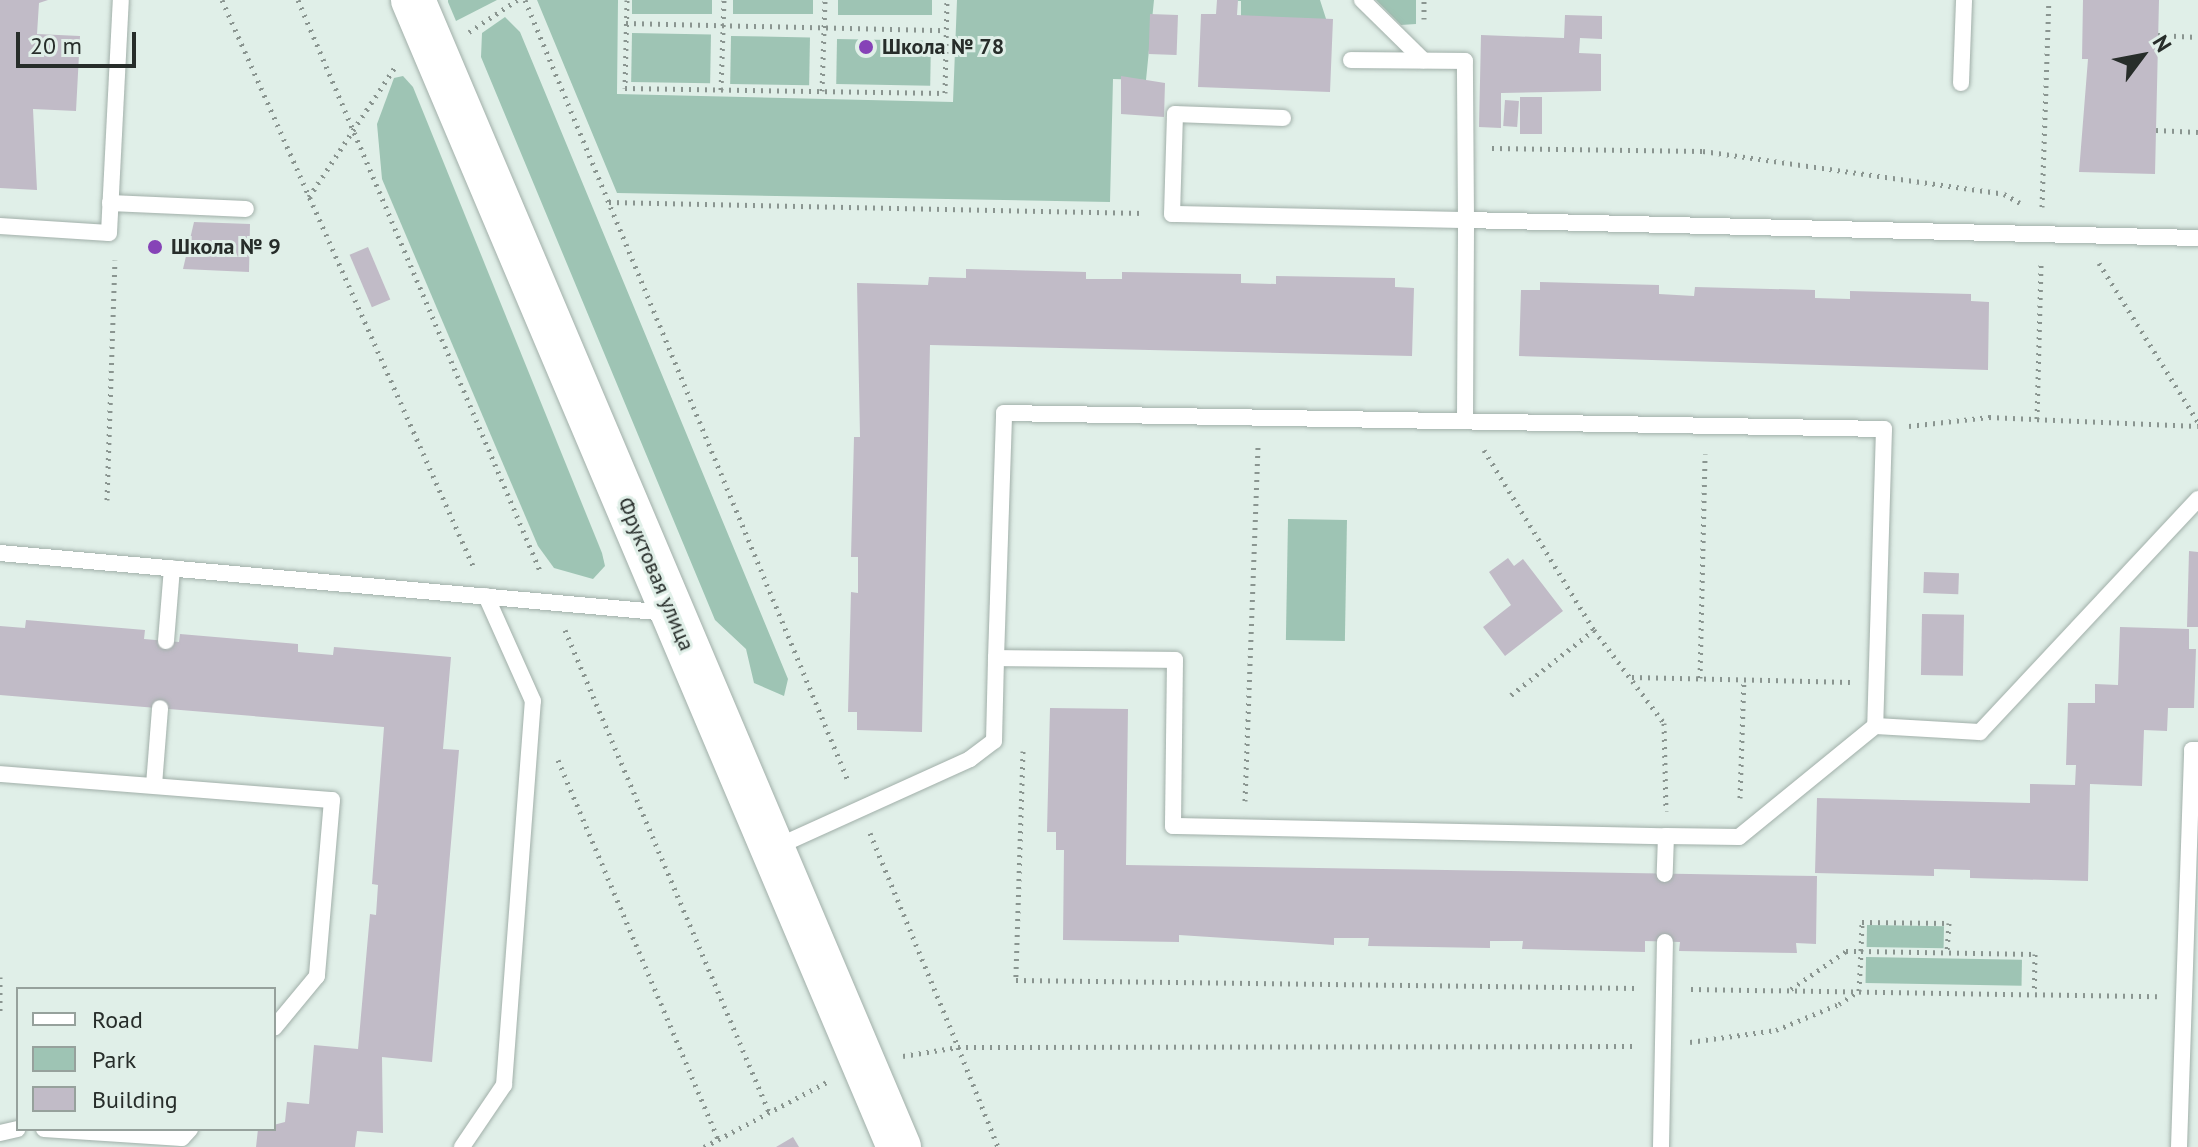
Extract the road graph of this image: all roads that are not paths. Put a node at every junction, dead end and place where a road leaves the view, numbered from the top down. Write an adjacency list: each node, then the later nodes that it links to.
1 (121, 0): 9 (lane)
2 (1362, 0): 6 (lane)
3 (1964, 0): 7 (lane)
4 (416, 1): 19 (street, Фруктовая улица)
5 (1351, 60): 6 (lane)
6 (1423, 60): 11 (lane)
7 (1961, 83)
8 (1283, 118): 11 (lane)
9 (110, 203): 10 (lane); 12 (lane)
10 (246, 209)
11 (1466, 220): 13 (lane); 14 (lane)
12 (0, 226)
13 (2198, 238)
14 (1465, 419): 21 (lane); 23 (lane)
15 (2198, 499): 23 (lane)
16 (0, 553): 17 (lane)
17 (172, 568): 18 (lane); 20 (lane)
18 (486, 596): 19 (lane); 36 (lane)
19 (673, 614): 28 (street, Фруктовая улица)
20 (166, 641)
21 (996, 658): 27 (lane); 28 (lane)
22 (160, 708): 26 (lane)
23 (1875, 726): 27 (lane)
24 (2198, 750): 30 (lane)
25 (0, 774): 26 (lane)
26 (154, 785): 32 (lane)
27 (1666, 836): 29 (lane)
28 (773, 848): 37 (street, Фруктовая улица)
29 (1665, 874)
30 (2192, 897): 33 (lane)
31 (1665, 942): 38 (lane)
32 (276, 1026)
33 (2190, 1067): 39 (lane)
34 (75, 1131): 35 (lane)
35 (188, 1131)
36 (462, 1147)
37 (899, 1147)
38 (1661, 1147)
39 (2179, 1147)

